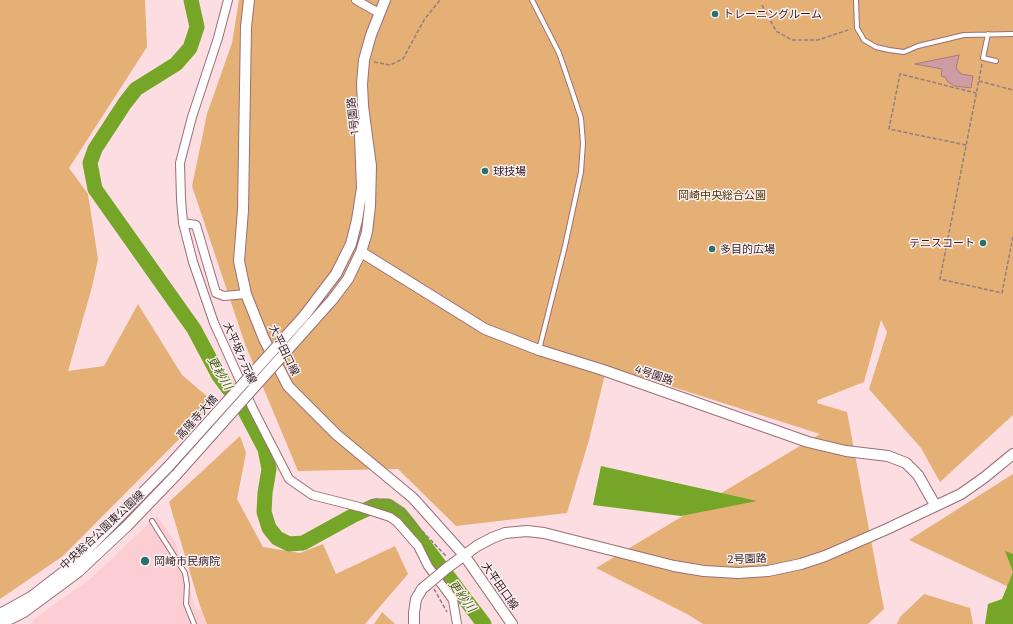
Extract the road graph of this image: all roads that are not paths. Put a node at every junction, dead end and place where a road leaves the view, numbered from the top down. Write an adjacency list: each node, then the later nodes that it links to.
1 (228, 0): 12 (street, 大平坂ヶ元線)
2 (249, 0): 14 (street, 大平田口線)
3 (356, 0): 7 (street)
4 (385, 0): 7 (street, 1号園路)
5 (532, 0): 15 (lane)
6 (856, 0): 8 (lane)
7 (379, 13): 11 (street, 1号園路)
8 (988, 34): 9 (lane); 10 (lane)
9 (1013, 34)
10 (996, 61)
11 (363, 106): 13 (street, 1号園路); 21 (street, 高隆寺大橋, bridge)
12 (183, 223): 14 (street); 25 (street, 大平坂ヶ元線)
13 (361, 252): 15 (street, 4号園路); 17 (street, 1号園路, bridge)
14 (246, 294): 20 (street, 大平田口線)
15 (539, 350): 18 (street, 4号園路)
16 (1013, 454): 18 (street, 2号園路)
17 (176, 475): 22 (street, 中央総合公園東公園線)
18 (935, 505): 20 (street, 2号園路)
19 (152, 521): 23 (lane)
20 (464, 555): 24 (street, 2号園路, bridge); 26 (street, 大平田口線)
21 (0, 614)
22 (0, 624)
23 (194, 624)
24 (414, 624)
25 (457, 624)
26 (512, 624)

